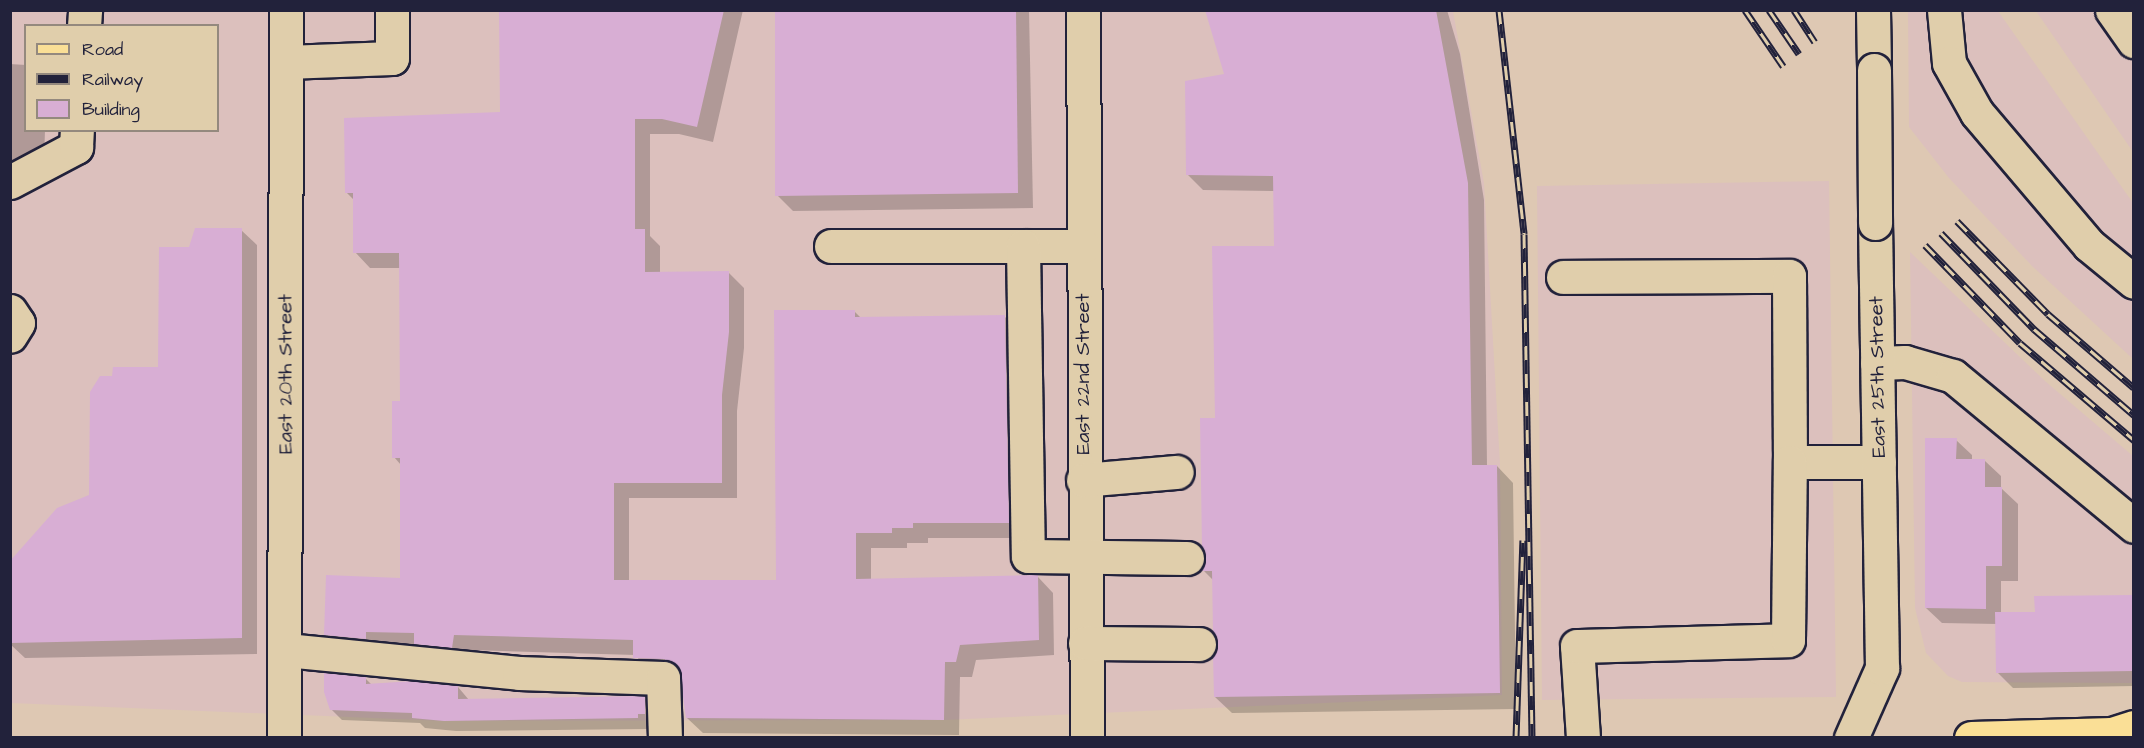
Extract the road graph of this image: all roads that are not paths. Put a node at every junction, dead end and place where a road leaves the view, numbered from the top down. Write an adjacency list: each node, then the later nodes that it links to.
1 (286, 10): 8 (street, East 20th Street)
2 (392, 10): 8 (street)
3 (1083, 10): 13 (street, East 22nd Street)
4 (1873, 10): 18 (street, East 25th Street, bridge)
5 (1944, 10): 15 (street)
6 (2112, 10): 7 (street)
7 (2133, 41)
8 (286, 62): 28 (street, East 20th Street)
9 (77, 132): 10 (street)
10 (10, 182)
11 (831, 246): 12 (street)
12 (1023, 246): 13 (street); 24 (street)
13 (1083, 246): 22 (street, East 22nd Street)
14 (1563, 278): 19 (street)
15 (2133, 282)
16 (10, 311): 17 (street)
17 (10, 336)
18 (1877, 363): 20 (street, East 25th Street); 23 (street)
19 (1790, 462): 20 (street); 33 (street)
20 (1879, 462): 34 (street, East 25th Street)
21 (1177, 472): 22 (street)
22 (1083, 480): 24 (street, East 22nd Street)
23 (2133, 526)
24 (1084, 557): 25 (street); 26 (street, East 22nd Street)
25 (1186, 558)
26 (1085, 643): 27 (street); 32 (street, East 22nd Street)
27 (1199, 644)
28 (286, 650): 30 (street, East 20th Street); 31 (street)
29 (2126, 733): 35 (main road)
30 (284, 738)
31 (665, 738)
32 (1087, 738)
33 (1583, 738)
34 (1851, 738)
35 (1971, 738)

